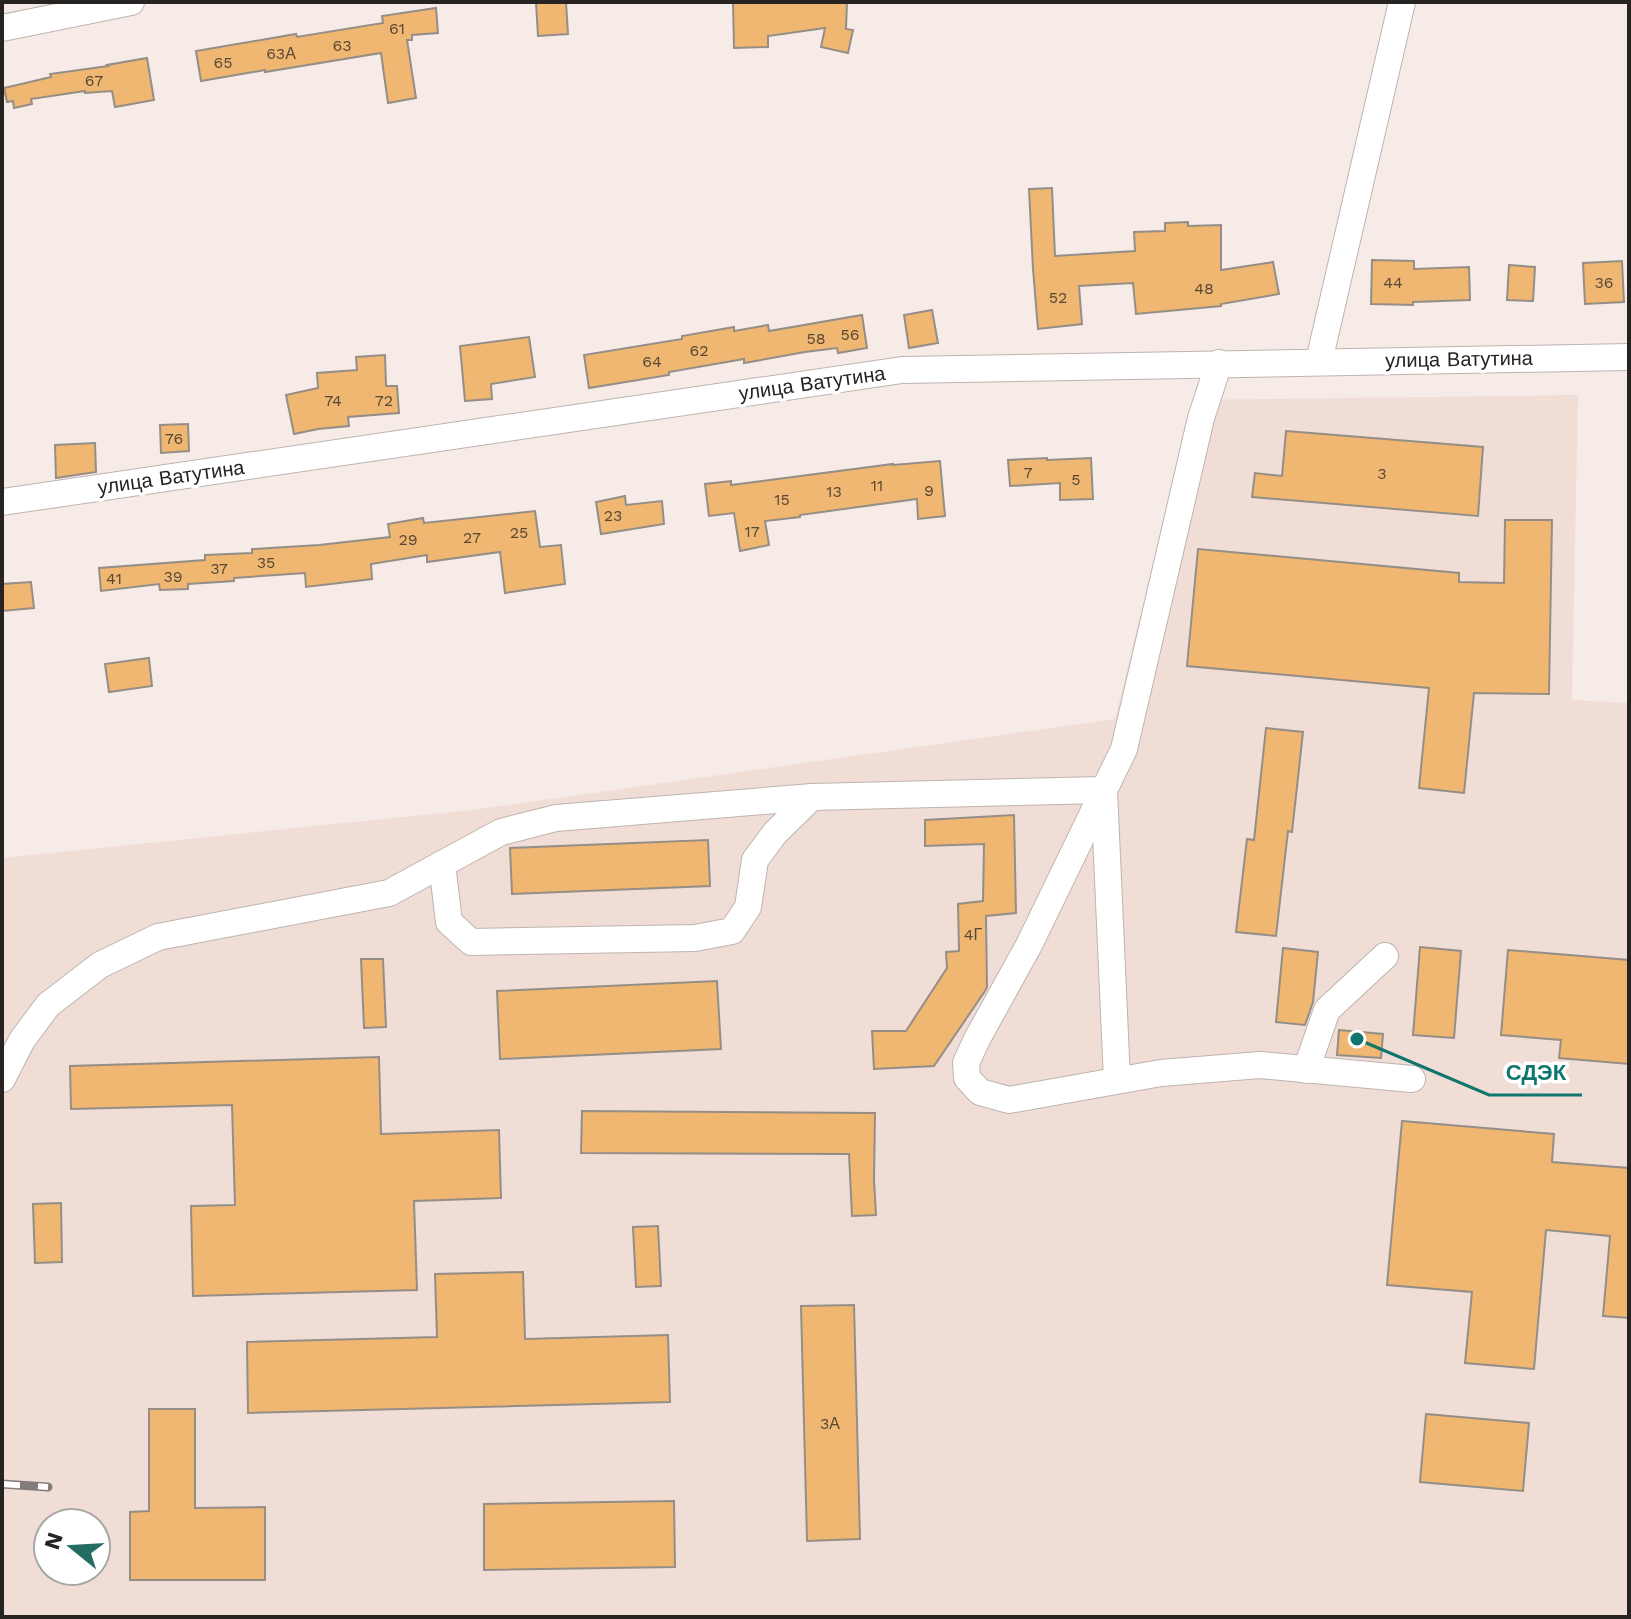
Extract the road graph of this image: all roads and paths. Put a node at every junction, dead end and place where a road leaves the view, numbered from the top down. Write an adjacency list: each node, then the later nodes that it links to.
1 (131, 2): 3 (street)
2 (1402, 2): 5 (street)
3 (2, 28)
4 (1629, 357): 5 (street, улица Ватутина)
5 (1319, 361): 6 (street, улица Ватутина)
6 (1219, 363): 7 (street, улица Ватутина); 8 (street)
7 (2, 502)
8 (1104, 790): 9 (street); 15 (street); 15 (street)
9 (812, 797): 10 (street); 10 (street)
10 (442, 864): 13 (street)
11 (1385, 956): 12 (street)
12 (1306, 1070): 14 (street); 15 (street)
13 (2, 1079)
14 (1412, 1079)
15 (1117, 1080)

